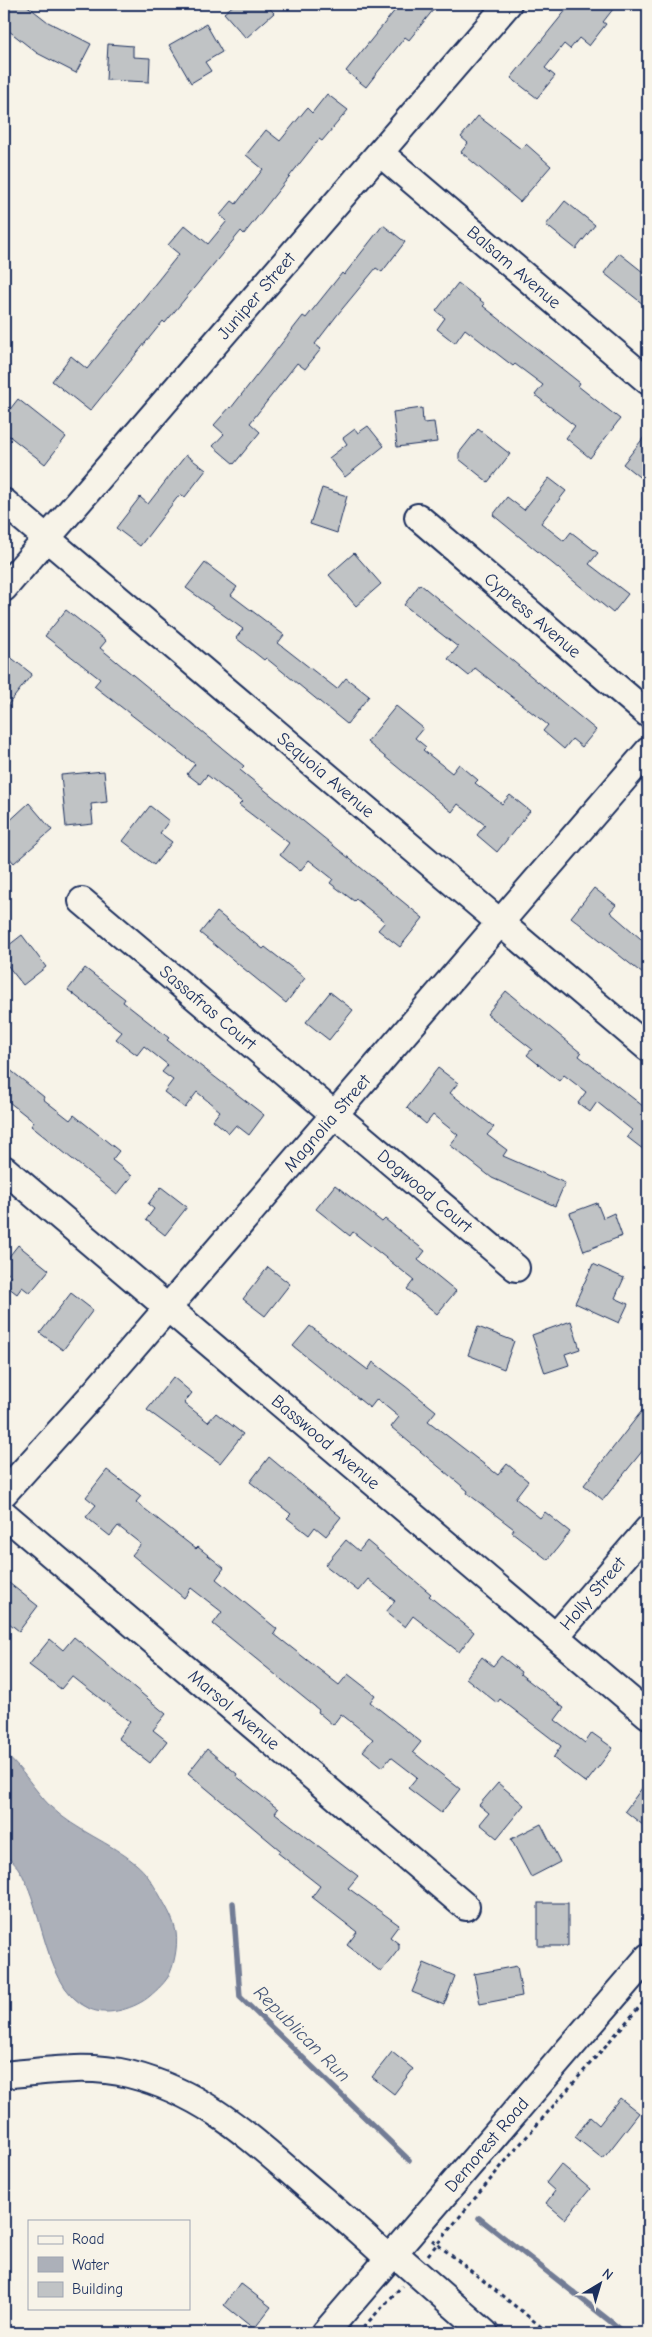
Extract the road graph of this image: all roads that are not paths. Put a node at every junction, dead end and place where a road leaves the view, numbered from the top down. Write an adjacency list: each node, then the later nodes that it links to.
1 (508, 4): 2 (street, Juniper Street)
2 (380, 153): 3 (street, Balsam Avenue); 6 (street, Juniper Street)
3 (648, 381)
4 (4, 502): 6 (street, Sequoia Avenue)
5 (418, 516): 8 (street, Cypress Avenue)
6 (47, 539): 7 (street, Juniper Street); 11 (street, Sequoia Avenue)
7 (4, 588)
8 (648, 714)
9 (648, 751): 11 (street, Magnolia Street)
10 (82, 901): 13 (street, Sassafras Court)
11 (501, 923): 12 (street, Sequoia Avenue); 13 (street, Magnolia Street)
12 (648, 1048)
13 (334, 1116): 15 (street, Dogwood Court); 16 (street, Magnolia Street)
14 (4, 1169): 16 (street, Basswood Avenue)
15 (516, 1268)
16 (167, 1308): 17 (street, Magnolia Street); 20 (street, Basswood Avenue)
17 (4, 1493)
18 (4, 1514): 22 (street, Marsol Avenue)
19 (648, 1529): 20 (street, Holly Street)
20 (556, 1636): 21 (street, Basswood Avenue)
21 (648, 1715)
22 (466, 1907)
23 (648, 1957): 25 (street, Demorest Road)
24 (4, 2075): 25 (street)
25 (392, 2256): 26 (street, Demorest Road); 27 (street)
26 (325, 2333)
27 (485, 2333)

